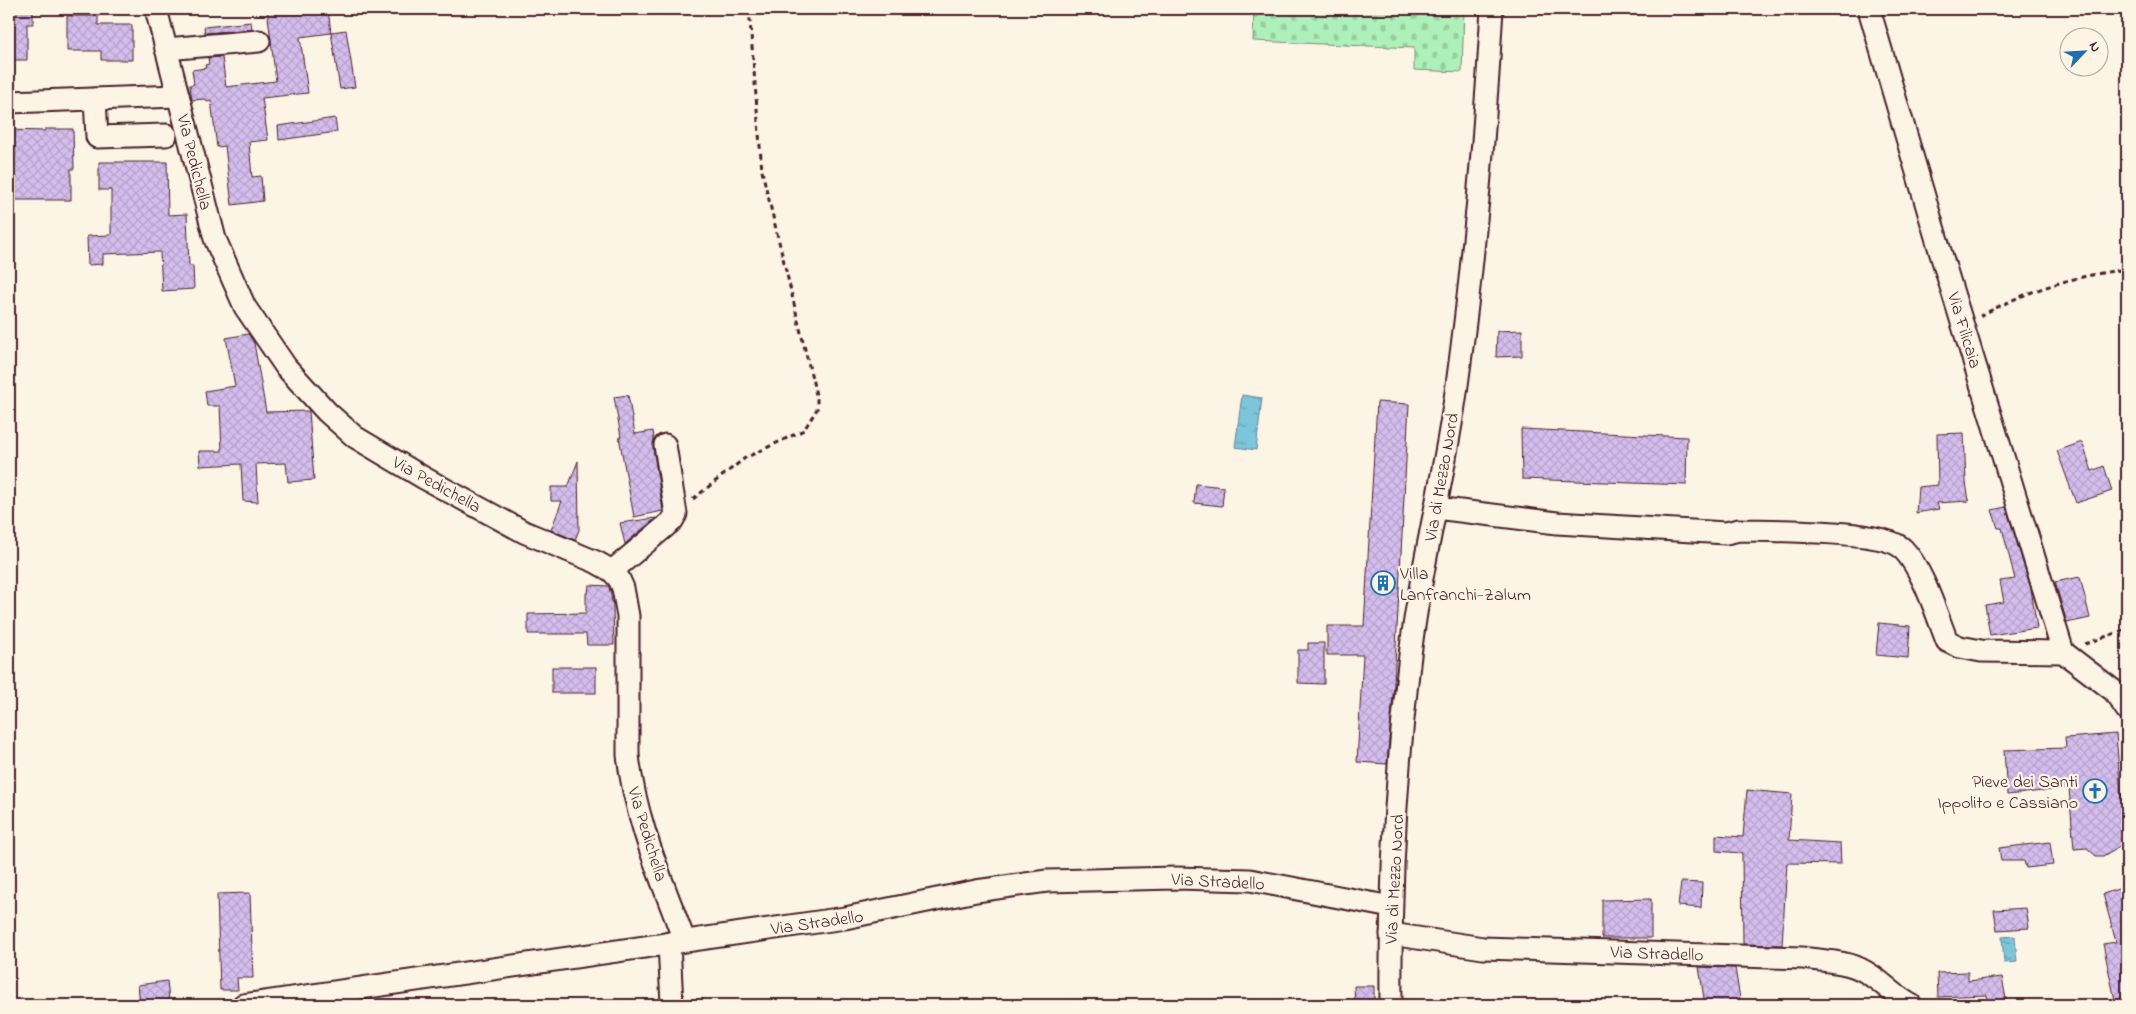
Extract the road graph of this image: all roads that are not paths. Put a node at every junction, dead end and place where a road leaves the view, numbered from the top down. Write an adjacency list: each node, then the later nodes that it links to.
1 (156, 9): 5 (street, Via Pedichella)
2 (1492, 9): 11 (street, Via di Mezzo Nord)
3 (1869, 9): 13 (street, Via Filicaia)
4 (259, 41): 5 (street)
5 (166, 49): 6 (street, Via Pedichella)
6 (178, 96): 7 (street); 12 (street, Via Pedichella)
7 (95, 99): 8 (street); 9 (street)
8 (9, 102)
9 (166, 135)
10 (665, 445): 12 (street)
11 (1436, 508): 13 (street); 15 (street, Via di Mezzo Nord)
12 (612, 571): 17 (street, Via Pedichella)
13 (2063, 652): 14 (street)
14 (2127, 710)
15 (1390, 907): 16 (street, Via di Mezzo Nord); 17 (street, Via Stradello)
16 (1391, 934): 20 (street, Via di Mezzo Nord); 21 (street, Via Stradello)
17 (677, 942): 18 (street, Via Stradello); 19 (street, Via Pedichella)
18 (242, 1005)
19 (672, 1005)
20 (1391, 1005)
21 (1911, 1005)

